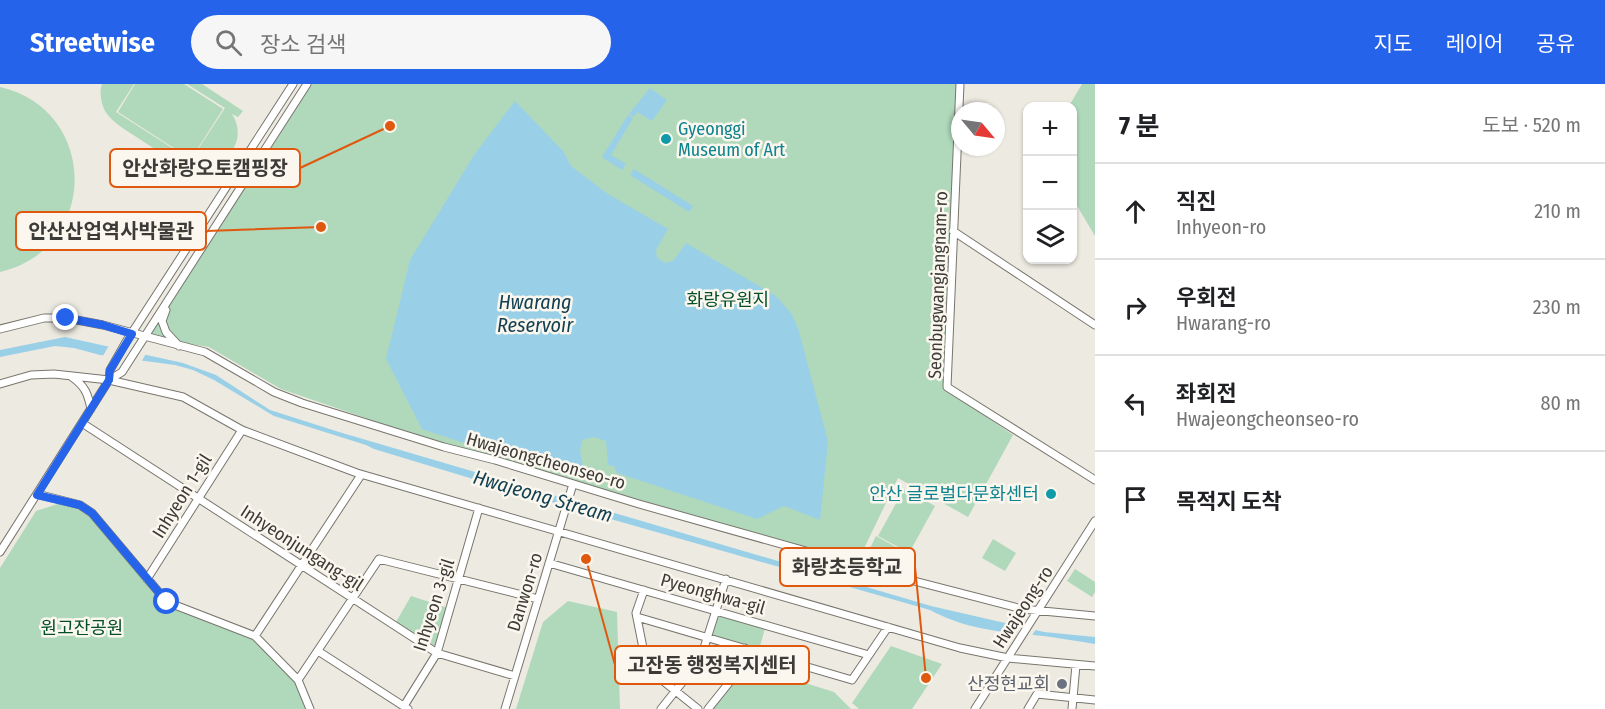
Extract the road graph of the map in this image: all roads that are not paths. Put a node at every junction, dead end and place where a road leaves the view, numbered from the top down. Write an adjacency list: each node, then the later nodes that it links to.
1 (293, 84): 8 (street)
2 (307, 84): 5 (street)
3 (960, 84): 4 (street, Seonbugwangjangnam-ro)
4 (953, 231): 6 (street); 18 (street, Seonbugwangjangnam-ro)
5 (173, 293): 9 (street); 10 (street)
6 (1095, 325)
7 (0, 329): 8 (street, Hwajeongcheonseo-ro)
8 (132, 334): 9 (street, Hwajeongcheonseo-ro); 12 (street)
9 (145, 337): 10 (street, Hwajeongcheonseo-ro); 12 (street)
10 (179, 346): 19 (street, Hwajeongcheonseo-ro)
11 (71, 376): 12 (street); 13 (street); 14 (street)
12 (109, 380): 14 (street); 16 (street)
13 (0, 384)
14 (91, 409): 15 (street)
15 (82, 423): 20 (street); 21 (street, Inhyeonjungang-gil)
16 (242, 430): 17 (street); 21 (street, Inhyeon 1-gil)
17 (361, 475): 22 (street); 27 (street)
18 (1095, 480)
19 (572, 487): 24 (street, Danwon-ro); 35 (street, Hwajeongcheonseo-ro)
20 (37, 495): 25 (street); 28 (street)
21 (198, 499): 27 (street, Inhyeonjungang-gil); 28 (street, Inhyeon 1-gil)
22 (479, 508): 24 (street); 29 (street, Inhyeon 3-gil)
23 (1095, 520): 35 (street, Hwajeong-ro)
24 (558, 532): 26 (street, Danwon-ro); 30 (street)
25 (0, 552)
26 (549, 563): 31 (street, Pyeonghwa-gil); 33 (street, Danwon-ro)
27 (302, 565): 32 (street, Inhyeonjungang-gil); 39 (street)
28 (147, 579): 39 (street)
29 (459, 579): 32 (street); 33 (street); 43 (street, Inhyeon 3-gil)
30 (726, 579): 34 (street); 38 (street)
31 (644, 590): 34 (street, Pyeonghwa-gil); 37 (street)
32 (353, 598): 42 (street); 43 (street, Inhyeonjungang-gil)
33 (538, 599): 48 (street, Danwon-ro)
34 (716, 610): 40 (street); 44 (street, Pyeonghwa-gil)
35 (1039, 610): 36 (street, Hwajeongcheonseo-ro); 45 (street, Hwajeong-ro)
36 (1095, 616)
37 (637, 617): 40 (street); 50 (street)
38 (888, 627): 44 (street); 45 (street)
39 (255, 636): 49 (street)
40 (708, 637): 41 (street); 50 (street)
41 (745, 648): 44 (street); 58 (street)
42 (318, 651): 49 (street); 53 (street)
43 (437, 653): 48 (street, Inhyeonjungang-gil); 53 (street, Inhyeon 3-gil)
44 (869, 655)
45 (1008, 658): 46 (street); 59 (street, Hwajeong-ro)
46 (1076, 665): 47 (street); 51 (street)
47 (1095, 666)
48 (515, 676): 55 (street, Danwon-ro)
49 (298, 680): 54 (street)
50 (675, 691): 56 (street); 57 (street)
51 (1073, 697): 52 (street); 60 (street); 61 (street)
52 (1095, 699)
53 (406, 708)
54 (310, 709)
55 (505, 709)
56 (661, 709)
57 (698, 709)
58 (708, 709)
59 (975, 709)
60 (1028, 709)
61 (1072, 709)

